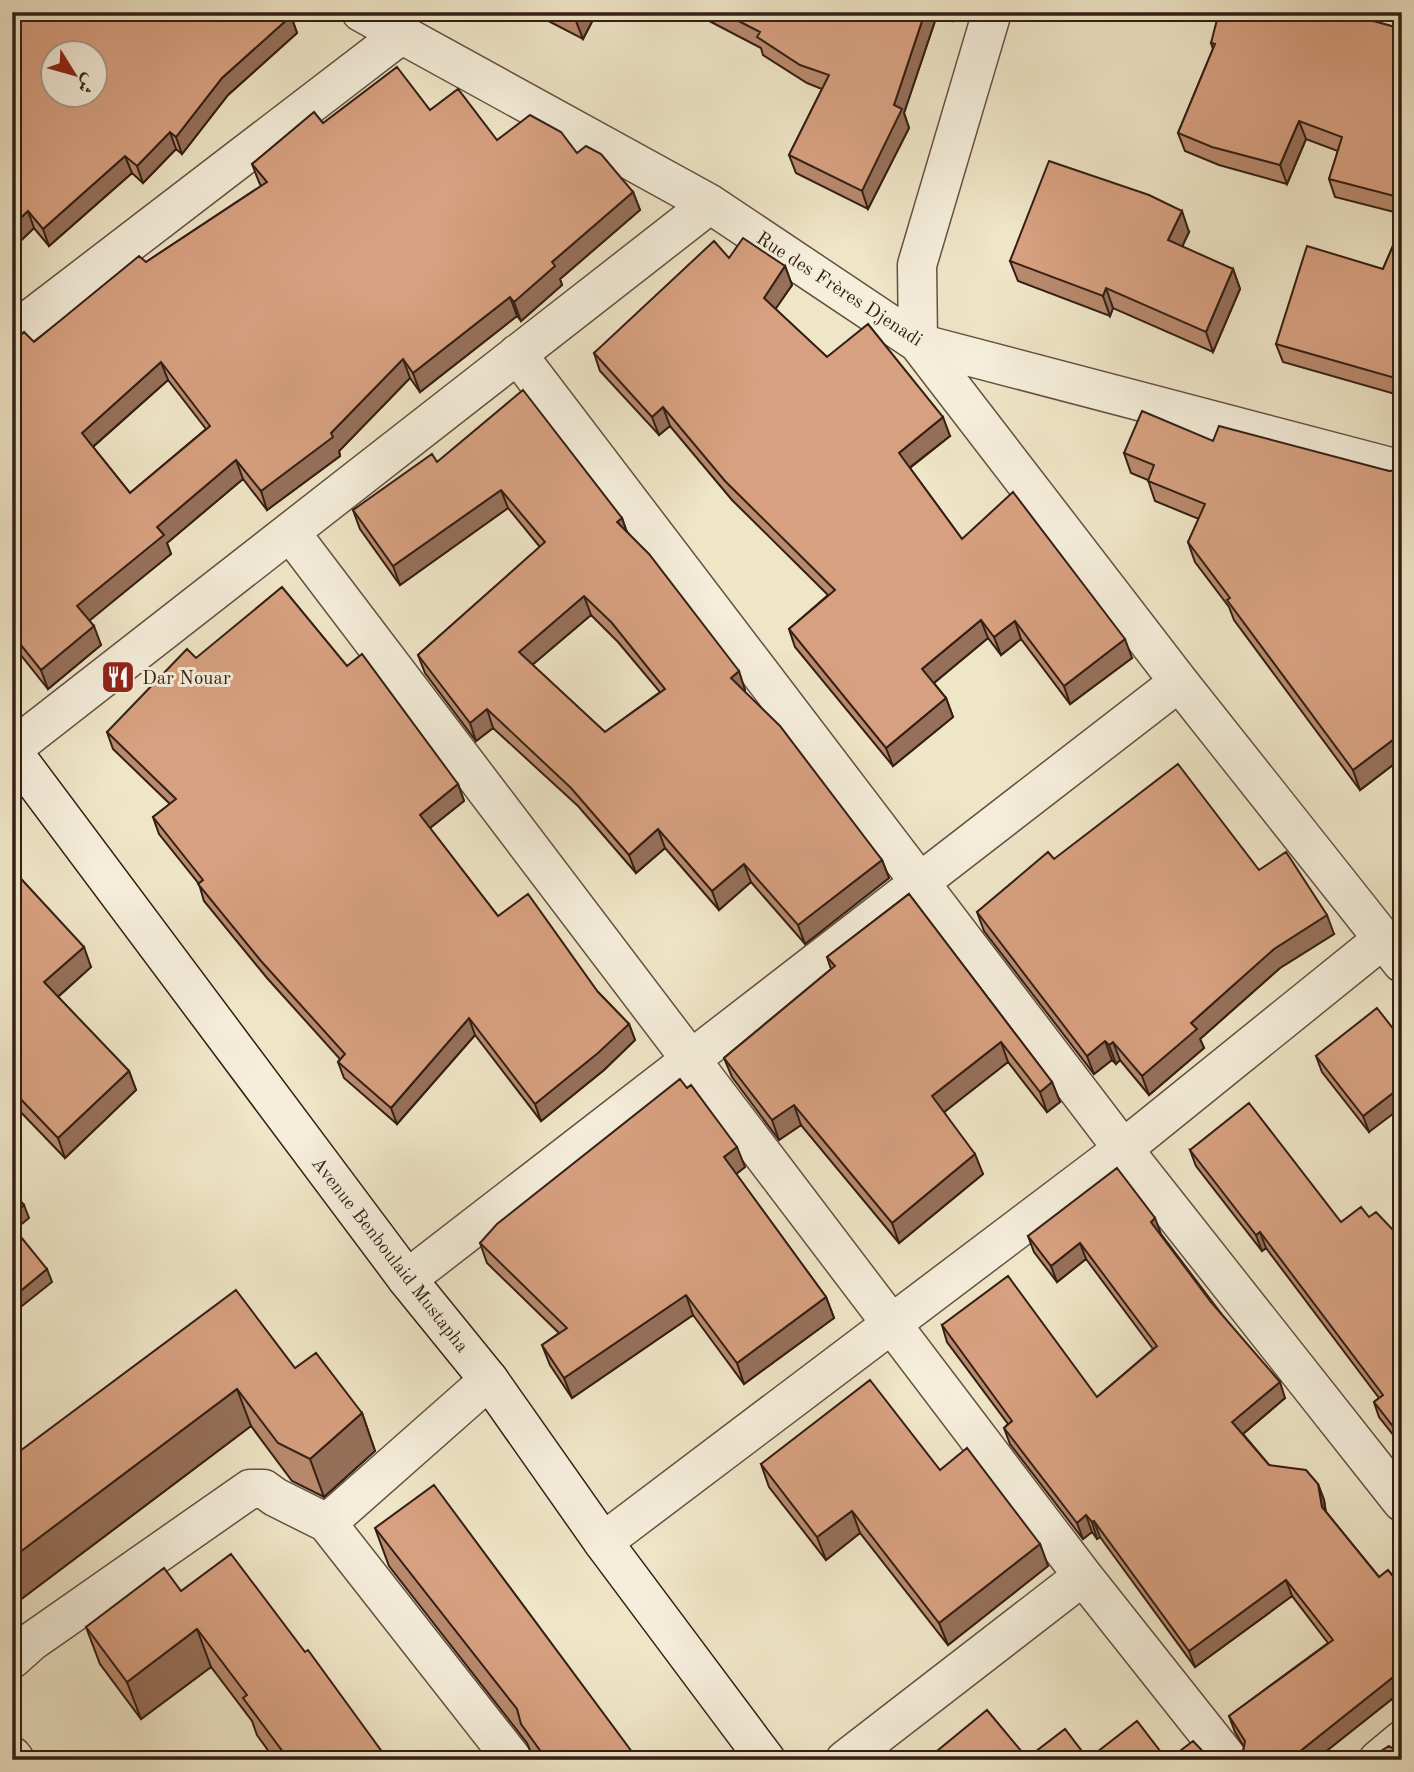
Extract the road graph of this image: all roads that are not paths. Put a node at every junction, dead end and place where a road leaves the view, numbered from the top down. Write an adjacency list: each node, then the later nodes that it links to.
1 (361, 12): 5 (street, Rue des Frères Djenadi)
2 (992, 12): 8 (street)
3 (1365, 12): 4 (street)
4 (1402, 23)
5 (402, 34): 6 (street, Rue des Frères Djenadi); 7 (street)
6 (710, 204): 8 (street, Rue des Frères Djenadi); 9 (street)
7 (12, 333)
8 (918, 343): 10 (street, Rue des Frères Djenadi); 12 (street)
9 (517, 354): 11 (street); 14 (street)
10 (1402, 470)
11 (290, 532): 13 (street); 16 (street)
12 (1179, 682): 14 (street); 15 (street)
13 (12, 750): 18 (street, Avenue Benboulaid Mustapha)
14 (921, 881): 16 (street); 17 (street)
15 (1392, 951): 17 (street)
16 (691, 1059): 18 (street); 19 (street)
17 (1123, 1149): 19 (street); 21 (street)
18 (407, 1279): 20 (street, Avenue Benboulaid Mustapha)
19 (892, 1325): 23 (street); 24 (street)
20 (489, 1380): 22 (street); 23 (street, Avenue Benboulaid Mustapha)
21 (1402, 1502)
22 (327, 1523): 25 (street); 27 (street)
23 (603, 1542): 28 (street, Avenue Benboulaid Mustapha)
24 (1083, 1576): 29 (street); 30 (street)
25 (12, 1659)
26 (1402, 1740): 31 (street)
27 (513, 1760)
28 (766, 1760)
29 (845, 1760)
30 (1229, 1760)
31 (1378, 1760)

